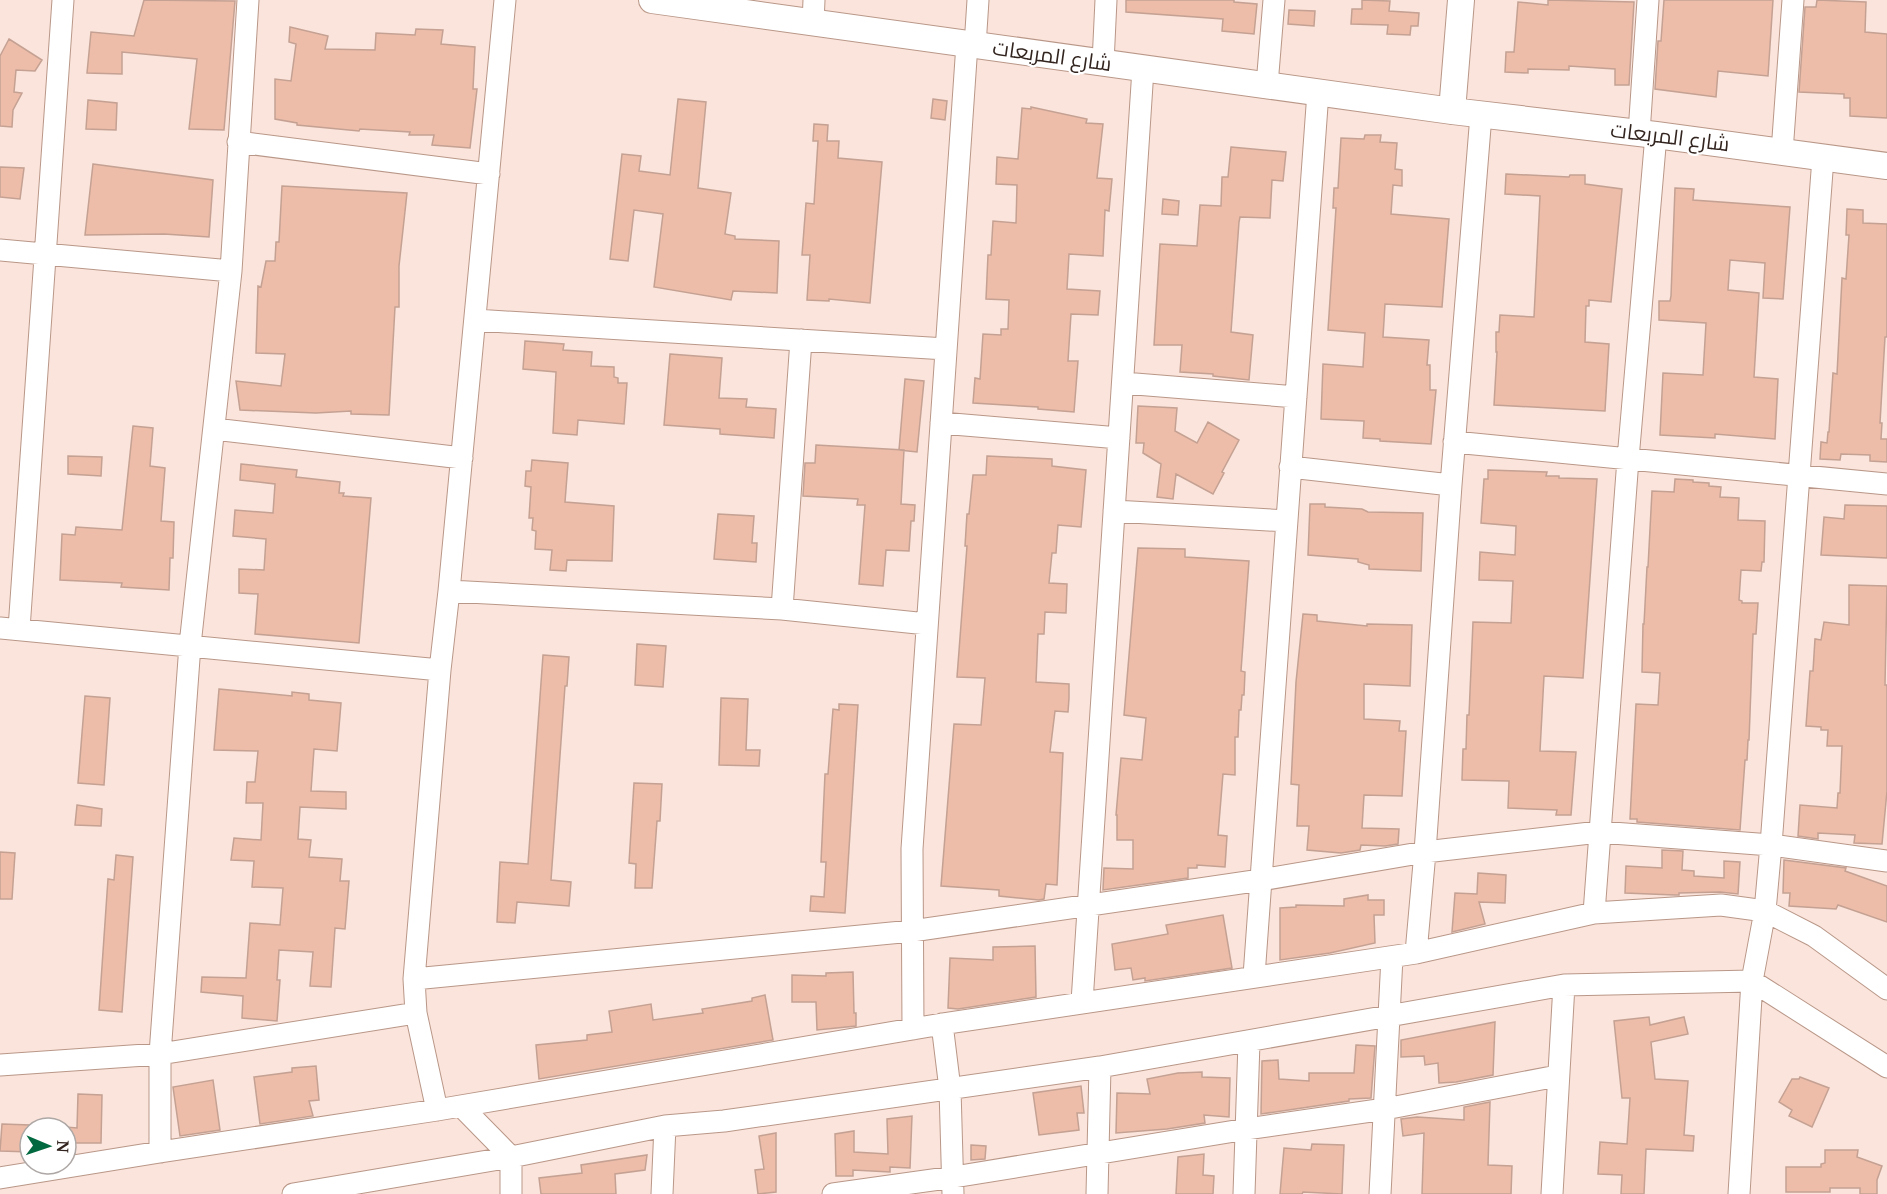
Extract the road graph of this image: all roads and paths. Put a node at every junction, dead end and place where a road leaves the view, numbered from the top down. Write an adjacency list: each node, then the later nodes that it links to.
1 (63, 0): 26 (street)
2 (248, 0): 20 (street)
3 (505, 0): 24 (street)
4 (652, 0): 11 (street, شارع المربعات)
5 (978, 0): 12 (street)
6 (1106, 0): 13 (street)
7 (1274, 0): 15 (street)
8 (1461, 0): 17 (street)
9 (1648, 0): 19 (street)
10 (1793, 0): 21 (street)
11 (813, 11): 12 (street, شارع المربعات)
12 (971, 45): 13 (street, شارع المربعات); 30 (street)
13 (1102, 63): 14 (street, شارع المربعات)
14 (1143, 69): 15 (street, شارع المربعات); 31 (street)
15 (1267, 86): 16 (street, شارع المربعات)
16 (1318, 92): 17 (street, شارع المربعات); 32 (street)
17 (1452, 111): 18 (street, شارع المربعات)
18 (1481, 115): 19 (street, شارع المربعات); 36 (street)
19 (1647, 134): 21 (street, شارع المربعات); 38 (street)
20 (238, 142): 24 (street); 27 (street)
21 (1782, 152): 22 (street, شارع المربعات)
22 (1823, 158): 23 (street, شارع المربعات); 40 (street)
23 (1887, 166)
24 (489, 174): 28 (street)
25 (0, 250): 26 (street)
26 (44, 255): 27 (street); 48 (street)
27 (231, 270): 34 (street)
28 (475, 321): 29 (street); 37 (street)
29 (801, 340): 30 (street); 46 (street)
30 (946, 349): 33 (street)
31 (1123, 383): 32 (street); 35 (street)
32 (1296, 397): 39 (street)
33 (941, 423): 35 (street); 47 (street)
34 (214, 429): 37 (street); 49 (street)
35 (1119, 438): 43 (street)
36 (1454, 442): 38 (street); 42 (street)
37 (462, 458): 45 (street)
38 (1628, 459): 40 (street); 51 (street)
39 (1290, 467): 42 (street); 44 (street)
40 (1798, 476): 41 (street); 52 (street)
41 (1887, 484)
42 (1451, 485): 53 (street)
43 (1114, 511): 44 (street); 56 (street)
44 (1287, 521): 55 (street)
45 (449, 591): 46 (street); 50 (street)
46 (782, 609): 47 (street)
47 (927, 624): 59 (street)
48 (10, 629): 49 (street)
49 (190, 645): 50 (street); 73 (street)
50 (440, 670): 63 (street)
51 (1599, 831): 52 (street); 53 (street); 58 (street)
52 (1771, 845): 54 (street); 57 (street)
53 (1425, 852): 55 (street); 60 (street)
54 (1887, 861)
55 (1261, 880): 56 (street); 62 (street)
56 (1088, 905): 59 (street); 67 (street)
57 (1765, 911): 58 (street); 64 (street); 66 (street)
58 (1593, 913): 60 (street)
59 (912, 931): 63 (street); 71 (street)
60 (1416, 953): 61 (street)
61 (1392, 957): 62 (street); 69 (street)
62 (1254, 976): 67 (street)
63 (414, 979): 68 (street)
64 (1752, 981): 65 (street); 76 (street); 97 (street)
65 (1564, 985): 69 (street); 77 (street)
66 (1887, 989)
67 (1082, 1002): 70 (street)
68 (416, 1013): 73 (street); 81 (street)
69 (1389, 1017): 72 (street); 80 (street)
70 (942, 1024): 71 (street); 78 (street)
71 (913, 1029): 79 (street)
72 (1249, 1042): 75 (street); 83 (street)
73 (160, 1054): 74 (street); 84 (street)
74 (0, 1065)
75 (1100, 1067): 78 (street); 85 (street)
76 (1887, 1067)
77 (1557, 1076): 80 (street); 96 (street)
78 (950, 1089): 82 (street); 88 (street)
79 (460, 1106): 81 (street); 86 (street)
80 (1385, 1109): 83 (street); 95 (street)
81 (437, 1110): 84 (street)
82 (665, 1126): 86 (street); 91 (street)
83 (1247, 1130): 85 (street); 94 (street)
84 (160, 1152): 87 (street)
85 (1098, 1153): 88 (street); 93 (street)
86 (511, 1157): 89 (street); 90 (street)
87 (0, 1178)
88 (954, 1186): 92 (street)
89 (293, 1194)
90 (511, 1194)
91 (662, 1194)
92 (833, 1194)
93 (1097, 1194)
94 (1244, 1194)
95 (1380, 1194)
96 (1552, 1194)
97 (1739, 1194)

